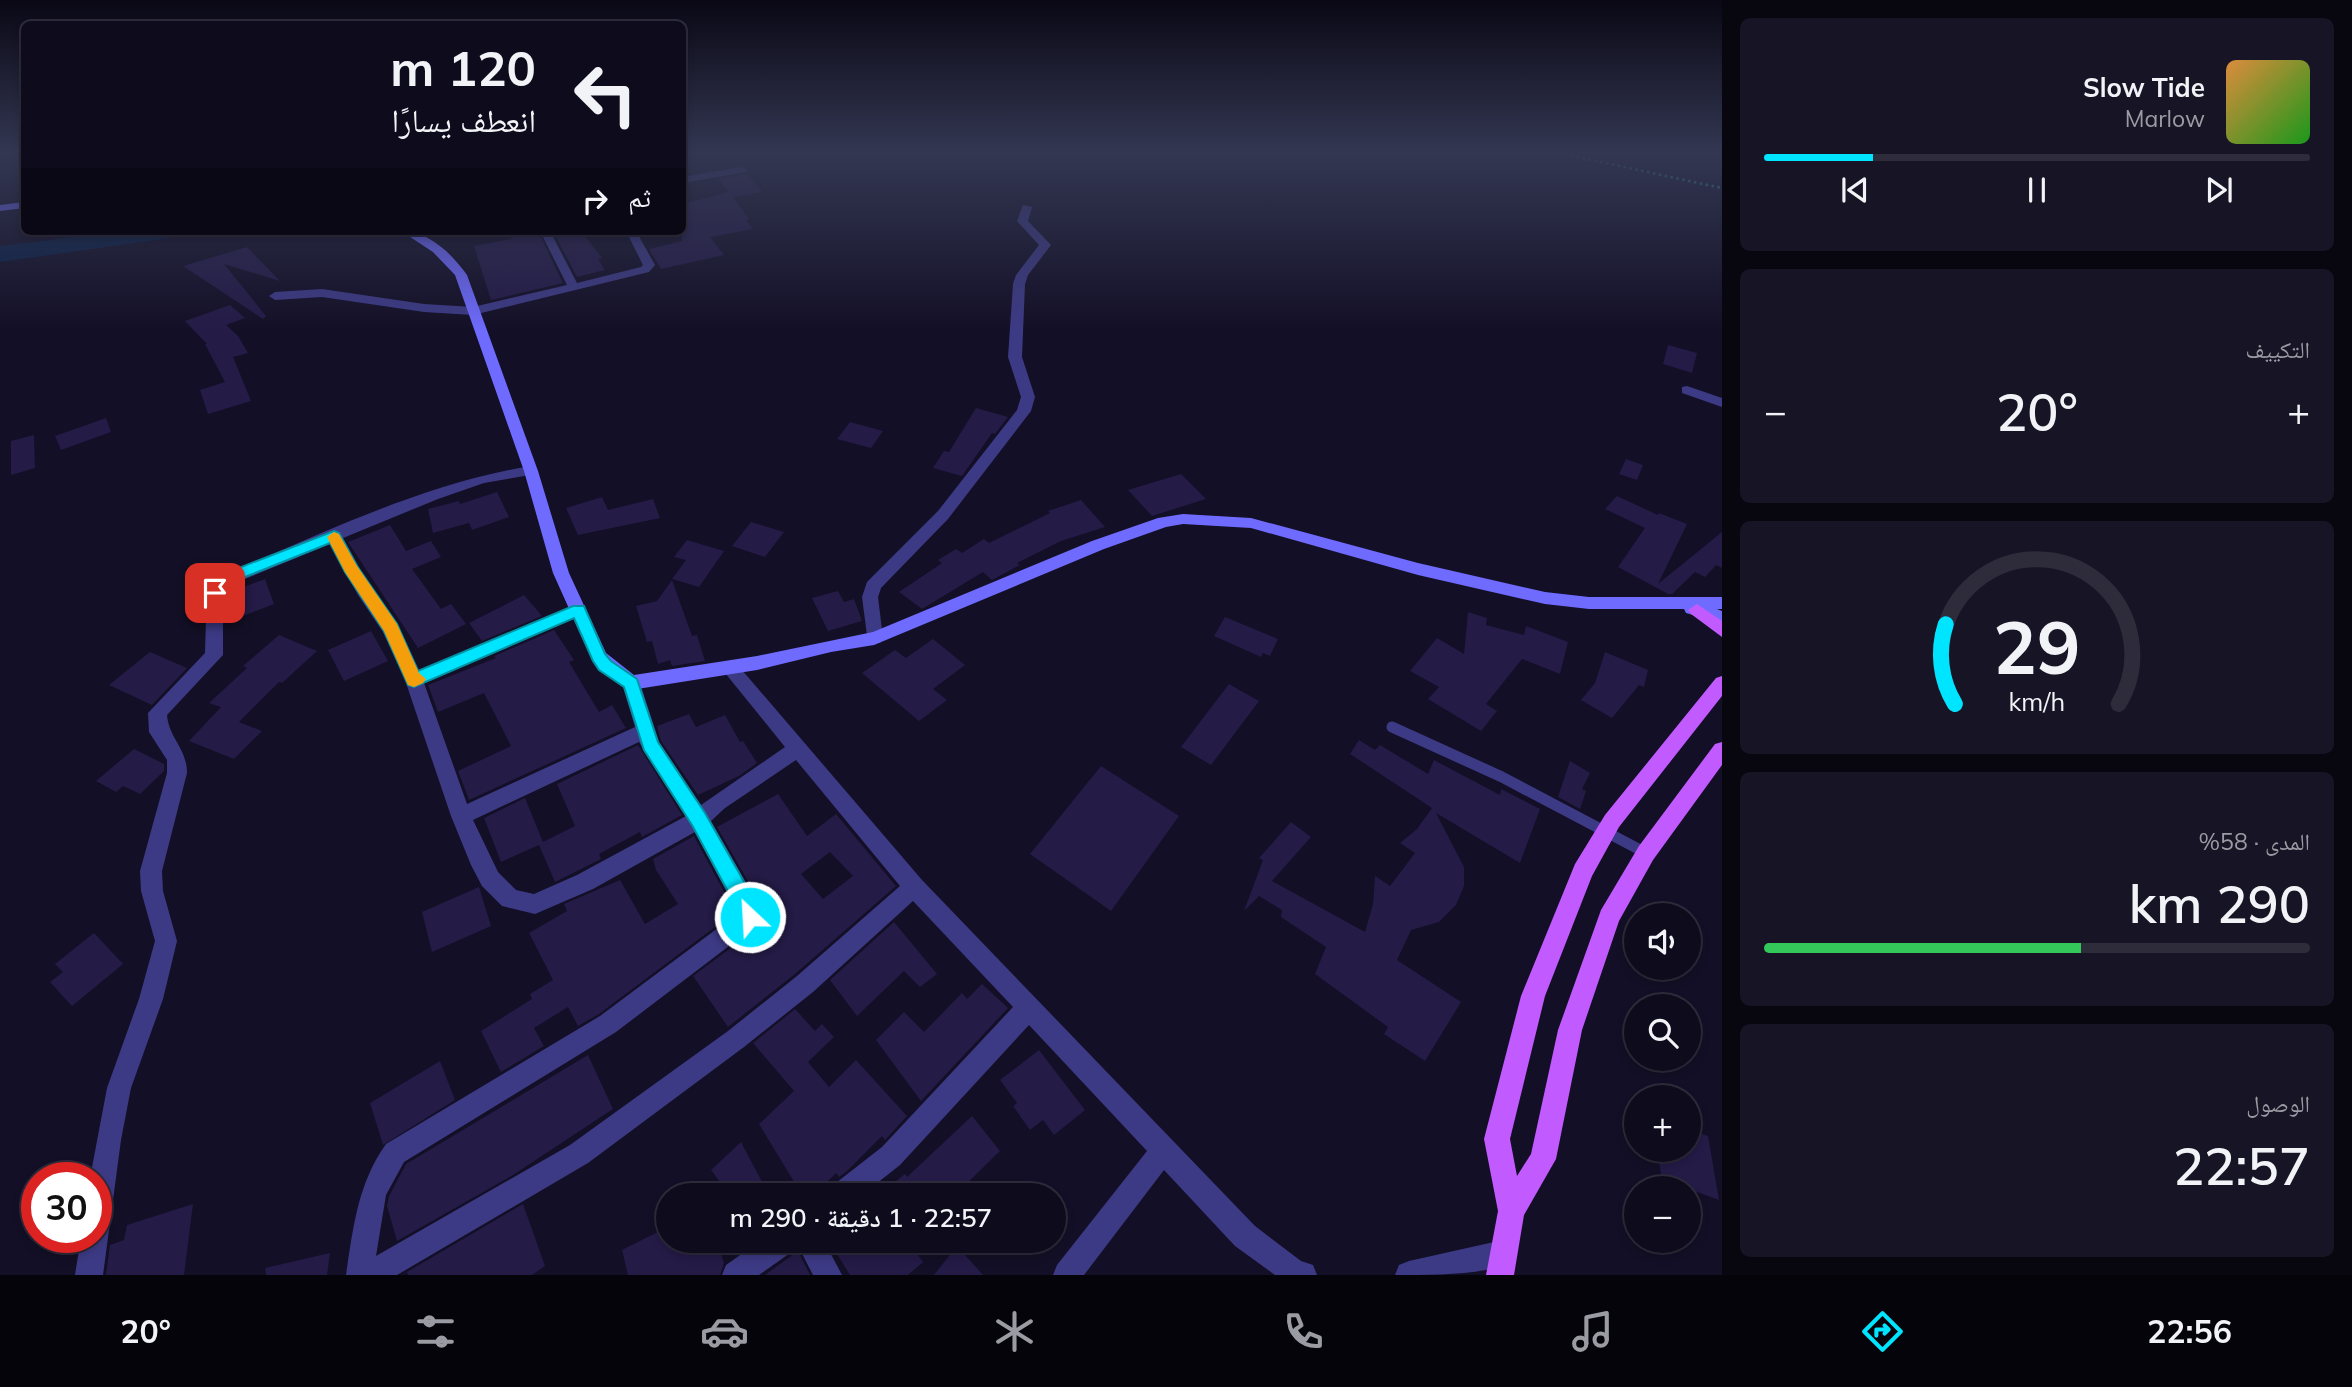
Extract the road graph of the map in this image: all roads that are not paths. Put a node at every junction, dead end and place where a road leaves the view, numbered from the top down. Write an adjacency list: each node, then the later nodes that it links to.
1 (1025, 212): 18 (street)
2 (413, 235): 7 (main road)
3 (547, 235): 5 (street)
4 (633, 235): 5 (street)
5 (575, 288): 7 (street)
6 (275, 296): 7 (street)
7 (472, 311): 10 (main road)
8 (1687, 390): 9 (street)
9 (1722, 404)
10 (531, 471): 11 (street); 14 (main road)
11 (334, 536): 20 (street); 34 (street)
12 (1722, 603): 13 (main road)
13 (1675, 604): 15 (main road); 18 (main road)
14 (578, 610): 20 (street); 21 (main road)
15 (1697, 610): 16 (main road); 17 (main road)
16 (1722, 617)
17 (1722, 631)
18 (874, 638): 19 (main road)
19 (730, 668): 21 (main road); 25 (street)
20 (414, 680): 27 (street)
21 (631, 683): 24 (street)
22 (1722, 683): 29 (main road)
23 (1392, 727): 29 (lane)
24 (644, 731): 27 (street); 28 (street)
25 (796, 750): 28 (street); 31 (street)
26 (1722, 750): 30 (main road)
27 (461, 816): 28 (street)
28 (699, 819): 43 (street)
29 (1606, 832): 30 (lane); 36 (main road)
30 (1646, 853): 36 (main road)
31 (914, 887): 32 (street); 44 (street)
32 (1029, 1007): 33 (street); 35 (street)
33 (1164, 1149): 41 (street); 47 (street)
34 (105, 1162)
35 (857, 1183)
36 (1511, 1211): 40 (main road)
37 (93, 1253): 42 (street)
38 (766, 1253): 45 (street)
39 (816, 1253): 46 (street)
40 (1502, 1265): 49 (street)
41 (1272, 1267): 48 (street)
42 (89, 1275)
43 (360, 1275)
44 (370, 1275)
45 (736, 1275)
46 (828, 1275)
47 (1067, 1275)
48 (1303, 1275)
49 (1409, 1275)

